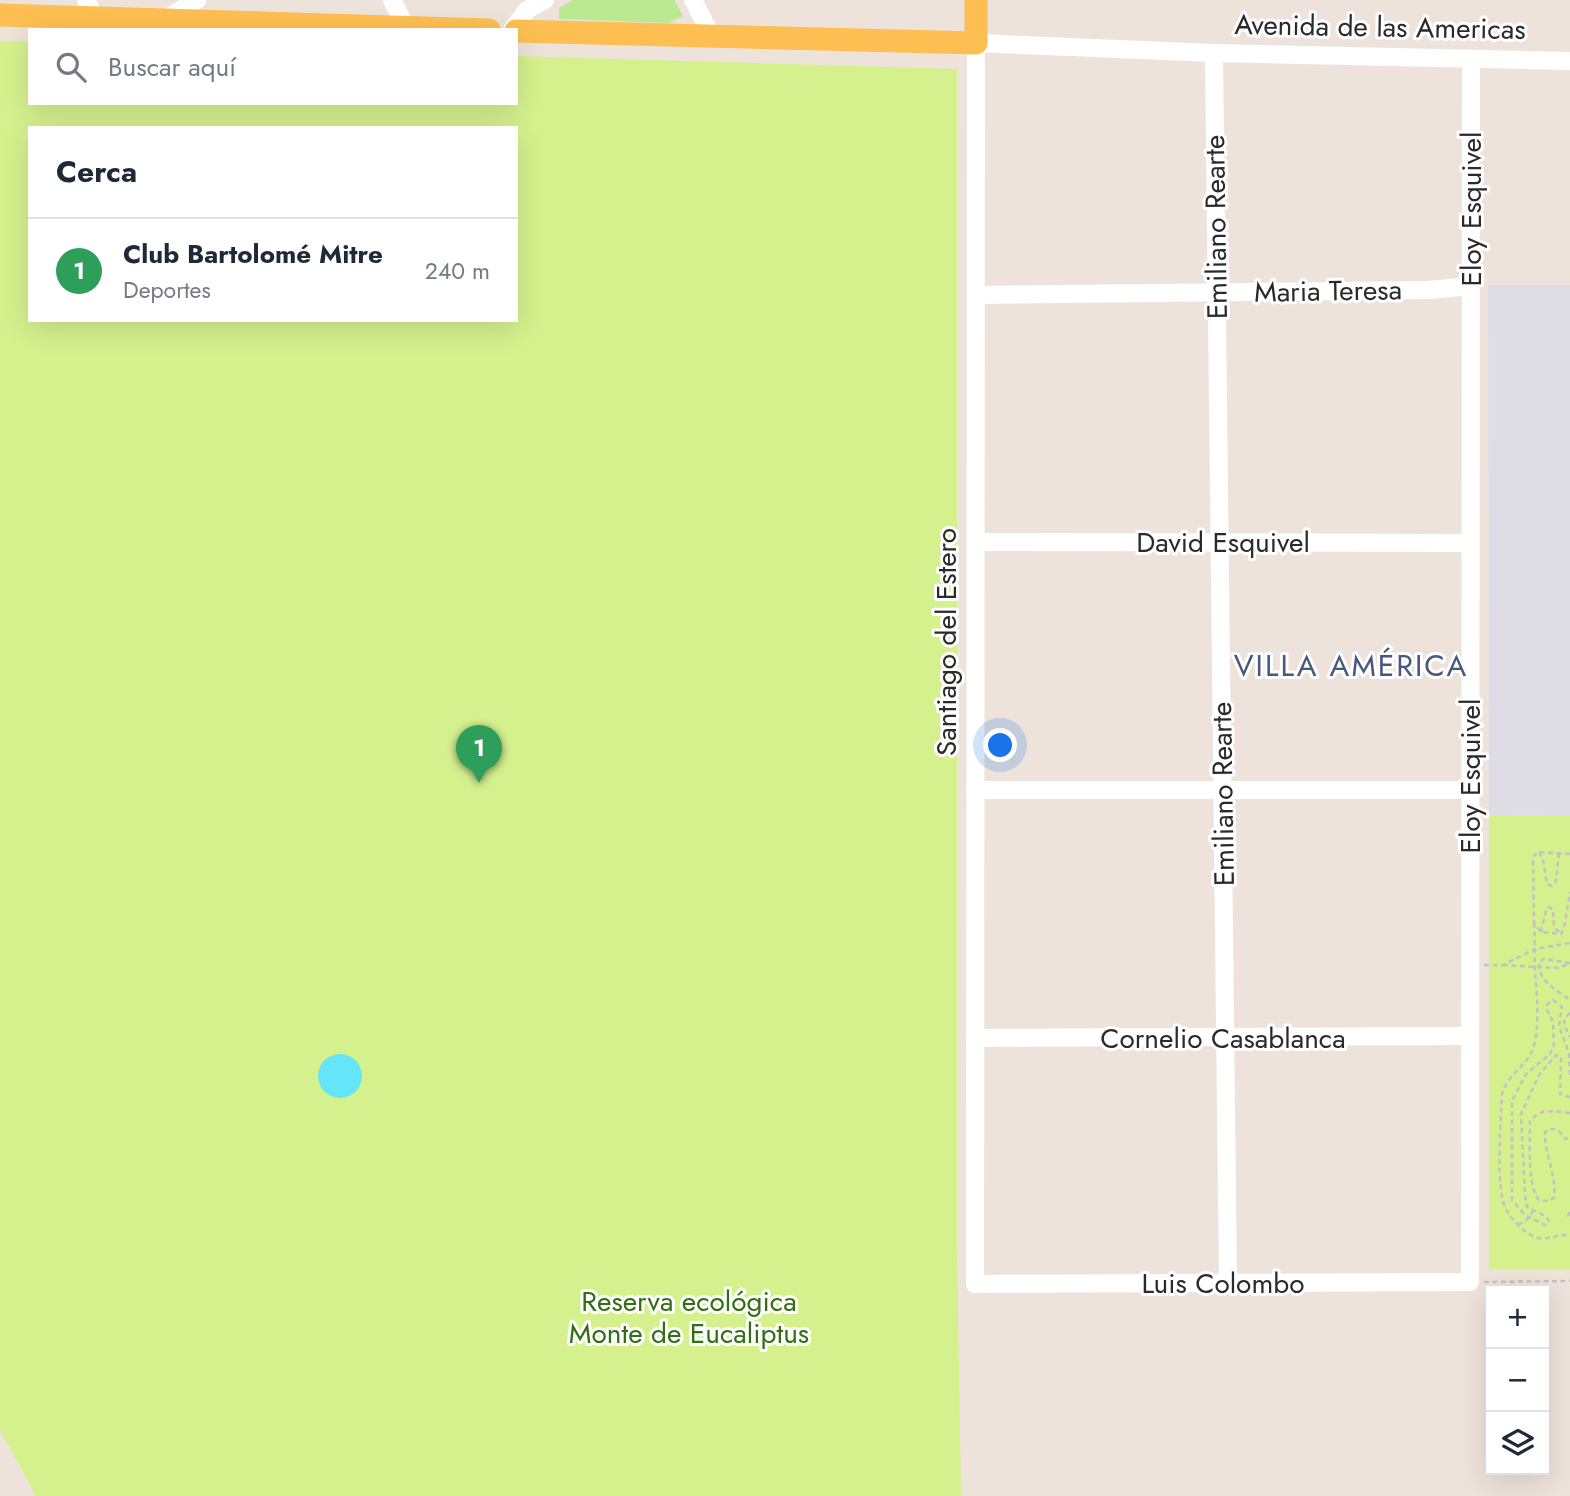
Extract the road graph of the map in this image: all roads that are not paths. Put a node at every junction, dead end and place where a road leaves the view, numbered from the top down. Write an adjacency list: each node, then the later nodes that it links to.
1 (197, 0): 8 (street)
2 (392, 0): 9 (street)
3 (545, 0): 11 (street)
4 (693, 0): 13 (street)
5 (976, 0): 14 (main road, Santiago del Estero)
6 (90, 9): 7 (main road); 8 (main road)
7 (0, 15)
8 (164, 19): 9 (main road)
9 (407, 27): 10 (main road)
10 (434, 28)
11 (515, 28)
12 (518, 30): 13 (main road, Avenida de las Americas)
13 (711, 36): 14 (main road, Avenida de las Americas)
14 (976, 43): 15 (street, Avenida de las Americas); 20 (street, Santiago del Estero)
15 (1214, 53): 16 (street, Avenida de las Americas); 19 (street, Emiliano Rearte)
16 (1471, 59): 17 (street, Avenida de las Americas); 18 (street, Eloy Esquivel)
17 (1570, 61)
18 (1471, 286): 19 (street, Maria Teresa); 23 (street, Eloy Esquivel)
19 (1217, 292): 20 (street, Maria Teresa); 22 (street, Emiliano Rearte)
20 (976, 295): 21 (street, Santiago del Estero)
21 (976, 541): 22 (street, David Esquivel); 24 (street, Santiago del Estero)
22 (1220, 542): 23 (street, David Esquivel); 25 (street, Emiliano Rearte)
23 (1470, 543): 26 (street, Eloy Esquivel)
24 (975, 790): 25 (street); 28 (street, Santiago del Estero)
25 (1223, 790): 26 (street); 29 (street, Emiliano Rearte)
26 (1470, 790): 27 (street, Eloy Esquivel)
27 (1470, 1036): 29 (street, Cornelio Casablanca); 31 (street, Eloy Esquivel)
28 (975, 1038): 29 (street, Cornelio Casablanca); 32 (street, Santiago del Estero)
29 (1226, 1038): 30 (street, Emiliano Rearte)
30 (1228, 1282): 31 (street, Luis Colombo); 32 (street, Luis Colombo)
31 (1470, 1282)
32 (975, 1284)

